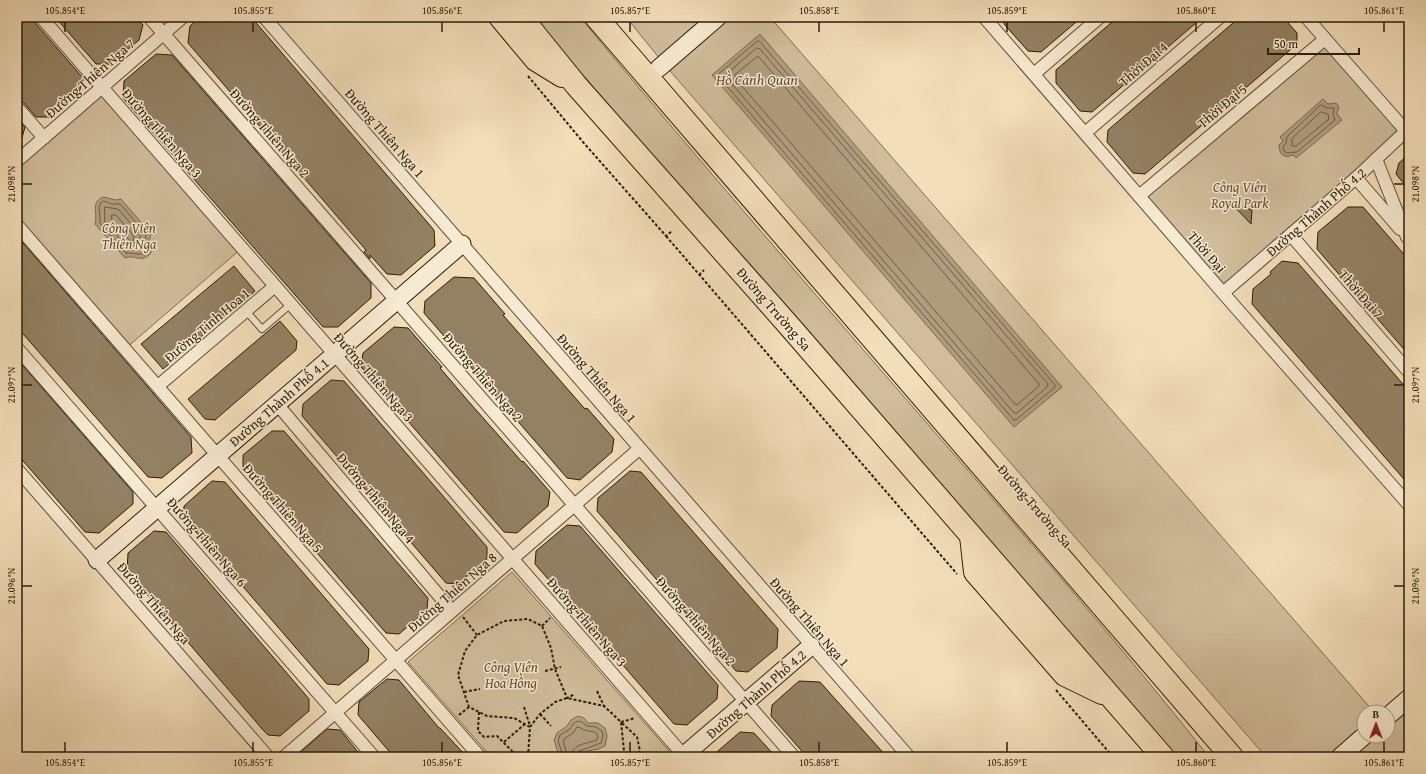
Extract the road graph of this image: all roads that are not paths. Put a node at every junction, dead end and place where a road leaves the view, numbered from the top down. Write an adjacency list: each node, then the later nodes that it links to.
1 (41, 17): 19 (street, Đường Thiên Nga 3)
2 (149, 17): 14 (street, Đường Thiên Nga 2)
3 (183, 17): 14 (street, Đường Thiên Nga 7)
4 (264, 17): 32 (street, Đường Thiên Nga 1)
5 (521, 17): 18 (highway, Đường Trường Sa)
6 (596, 17): 27 (highway, Đường Trường Sa)
7 (615, 17): 16 (highway, Đường Trường Sa)
8 (718, 17): 16 (street)
9 (984, 17): 17 (street, Thời Đại)
10 (1100, 17): 17 (street)
11 (1220, 17): 22 (street, Thời Đại 4)
12 (1306, 17): 15 (street)
13 (492, 20): 18 (highway, Đường Trường Sa)
14 (164, 34): 19 (street, Đường Thiên Nga 7); 35 (street, Đường Thiên Nga 2)
15 (1325, 39): 21 (street); 28 (street, Thời Đại 5)
16 (659, 68): 27 (highway, Đường Trường Sa)
17 (1034, 74): 22 (street, Thời Đại)
18 (576, 84): 66 (highway, Đường Trường Sa)
19 (102, 87): 23 (street, Đường Thiên Nga 7); 33 (street, Đường Thiên Nga 3)
20 (17, 107): 23 (street)
21 (1407, 131): 24 (street, Đường Thành Phố 4.2)
22 (1086, 133): 28 (street, Thời Đại)
23 (44, 138): 25 (street, Đường Thiên Nga 7)
24 (1376, 159): 26 (street, Đường Thành Phố 4.2); 31 (street)
25 (17, 161)
26 (1356, 178): 30 (street, Đường Thành Phố 4.2); 31 (street)
27 (749, 195): 67 (highway, Đường Trường Sa)
28 (1139, 196): 34 (street, Thời Đại)
29 (17, 224): 41 (street, Đường Thiên Nga 5)
30 (1291, 235): 34 (street, Đường Thành Phố 4.2); 40 (street, Thời Đại 7)
31 (1408, 238)
32 (462, 244): 35 (street, Đường Thành Phố 4.1); 43 (street, Đường Thiên Nga 1)
33 (276, 286): 36 (street, Đường Thiên Nga 3); 37 (street, Đường Tinh Hoa 1)
34 (1223, 293): 47 (street, Thời Đại)
35 (396, 301): 39 (street, Đường Thành Phố 4.1); 46 (street, Đường Thiên Nga 2)
36 (291, 304): 37 (lane); 39 (street, Đường Thiên Nga 3)
37 (246, 311): 41 (street, Đường Tinh Hoa 1)
38 (17, 348): 48 (street, Đường Thiên Nga 6)
39 (334, 354): 42 (street, Đường Thành Phố 4.1); 49 (street, Đường Thiên Nga 3)
40 (1409, 372)
41 (158, 386): 44 (street, Đường Thiên Nga 5)
42 (277, 404): 44 (street, Đường Thành Phố 4.1); 51 (street, Đường Thiên Nga 4)
43 (639, 449): 46 (street, Đường Thiên Nga 8); 52 (street, Đường Thiên Nga 1)
44 (218, 456): 48 (street, Đường Thành Phố 4.1); 53 (street, Đường Thiên Nga 5)
45 (17, 469): 50 (street, Đường Thiên Nga)
46 (574, 505): 49 (street, Đường Thiên Nga 8); 55 (street, Đường Thiên Nga 2)
47 (1409, 505)
48 (157, 508): 50 (street, Đường Thành Phố 4.1); 57 (street, Đường Thiên Nga 6)
49 (512, 559): 51 (street, Đường Thiên Nga 8); 63 (street, Đường Thiên Nga 3)
50 (97, 560): 59 (street, Đường Thiên Nga)
51 (454, 610): 53 (street, Đường Thiên Nga 8)
52 (811, 646): 55 (street, Đường Thành Phố 4.2); 65 (street, Đường Thiên Nga 1)
53 (395, 660): 57 (street, Đường Thiên Nga 8); 62 (street, Đường Thiên Nga 5)
54 (1409, 698): 56 (street)
55 (746, 702): 63 (street, Đường Thành Phố 4.2); 64 (street, Đường Thiên Nga 2)
56 (1396, 709)
57 (335, 712): 60 (street, Đường Thiên Nga 8); 61 (street, Đường Thiên Nga 6)
58 (1356, 743): 68 (street)
59 (268, 757)
60 (284, 757)
61 (374, 757)
62 (480, 757)
63 (684, 757)
64 (794, 757)
65 (909, 757)
66 (1163, 757)
67 (1232, 757)
68 (1340, 757)

